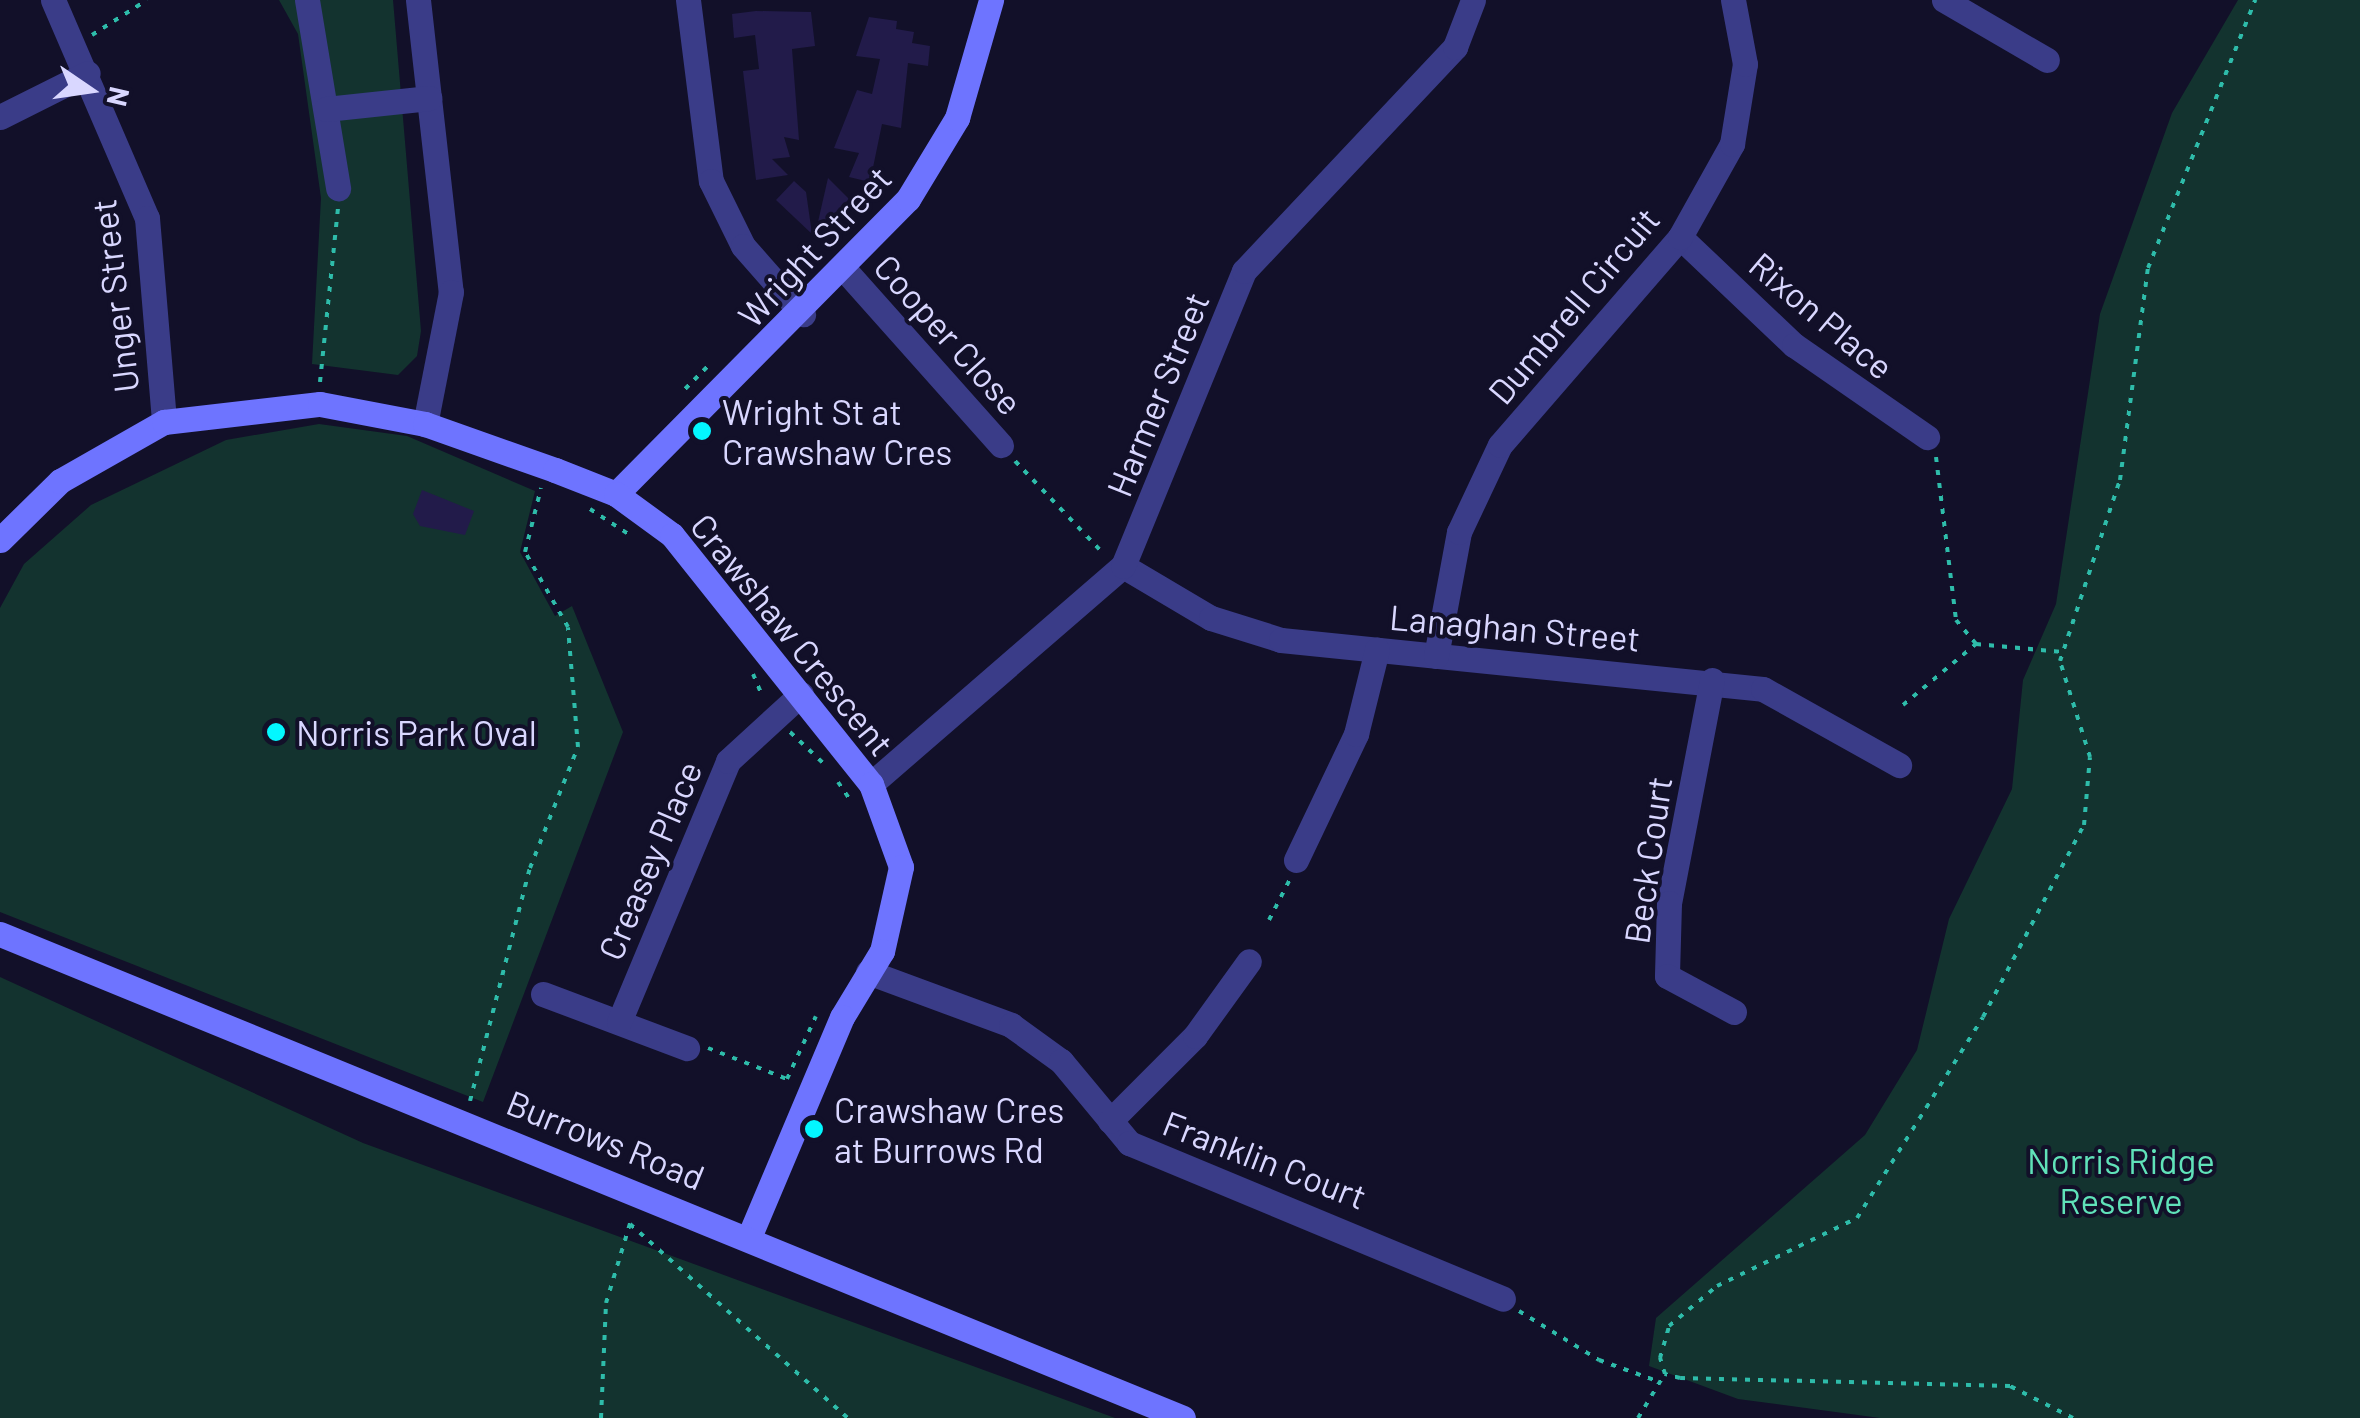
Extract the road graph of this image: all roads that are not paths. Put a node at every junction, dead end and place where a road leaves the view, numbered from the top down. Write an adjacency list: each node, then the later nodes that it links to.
1 (53, 0): 10 (street, Unger Street)
2 (307, 0): 12 (street)
3 (418, 0): 11 (street)
4 (688, 0): 17 (street)
5 (991, 0): 16 (street, Wright Street)
6 (1473, 0): 24 (street, Harmer Street)
7 (1733, 0): 15 (street, Dumbrell Circuit)
8 (1944, 0): 9 (street)
9 (2046, 60)
10 (88, 73): 13 (street); 18 (street, Unger Street)
11 (429, 98): 12 (street); 19 (street)
12 (326, 109): 14 (street)
13 (0, 117)
14 (338, 188)
15 (1680, 237): 20 (street, Rixon Place); 26 (street, Dumbrell Circuit)
16 (844, 270): 17 (street, Wright Street); 21 (street, Cooper Close)
17 (802, 314): 22 (street, Wright Street)
18 (164, 422): 19 (street, Crawshaw Crescent); 23 (street, Crawshaw Crescent)
19 (426, 424): 22 (street, Crawshaw Crescent)
20 (1926, 438)
21 (1006, 452)
22 (603, 491): 28 (street, Crawshaw Crescent)
23 (0, 540)
24 (1116, 562): 25 (street, Lanaghan Street); 30 (street, Harmer Street)
25 (1377, 650): 26 (street, Lanaghan Street); 31 (street)
26 (1436, 656): 27 (street, Lanaghan Street)
27 (1712, 680): 29 (street, Lanaghan Street); 36 (street, Beck Court)
28 (801, 694): 30 (street, Crawshaw Crescent); 37 (street, Creasey Place)
29 (1899, 766)
30 (871, 784): 34 (street, Crawshaw Crescent)
31 (1295, 865)
32 (0, 934): 40 (street, Burrows Road)
33 (1249, 962): 39 (street)
34 (868, 972): 39 (street, Franklin Court); 40 (street, Crawshaw Crescent)
35 (543, 994): 37 (street)
36 (1734, 1012)
37 (618, 1022): 38 (street)
38 (693, 1046)
39 (1110, 1121): 41 (street, Franklin Court)
40 (750, 1235): 42 (street, Burrows Road)
41 (1504, 1299)
42 (1183, 1418)

